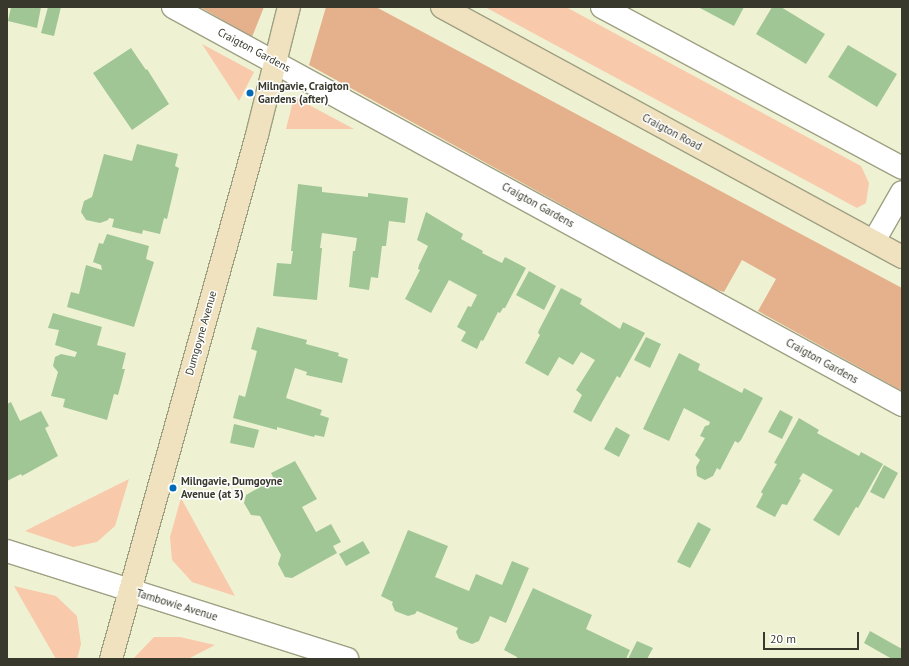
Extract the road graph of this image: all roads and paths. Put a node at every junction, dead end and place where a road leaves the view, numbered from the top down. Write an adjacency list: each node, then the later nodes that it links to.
1 (173, 7): 5 (street, Craigton Gardens)
2 (289, 7): 5 (street, Dumgoyne Avenue)
3 (442, 7): 8 (street, Craigton Road)
4 (602, 7): 6 (street)
5 (276, 62): 10 (street, Craigton Gardens); 12 (street, Dumgoyne Avenue)
6 (902, 168)
7 (902, 192): 8 (street)
8 (874, 242): 9 (street, Craigton Road)
9 (902, 257)
10 (902, 405)
11 (7, 551): 12 (street, Tambowie Avenue)
12 (129, 591): 13 (street, Dumgoyne Avenue); 14 (street, Tambowie Avenue)
13 (111, 659)
14 (347, 659)

